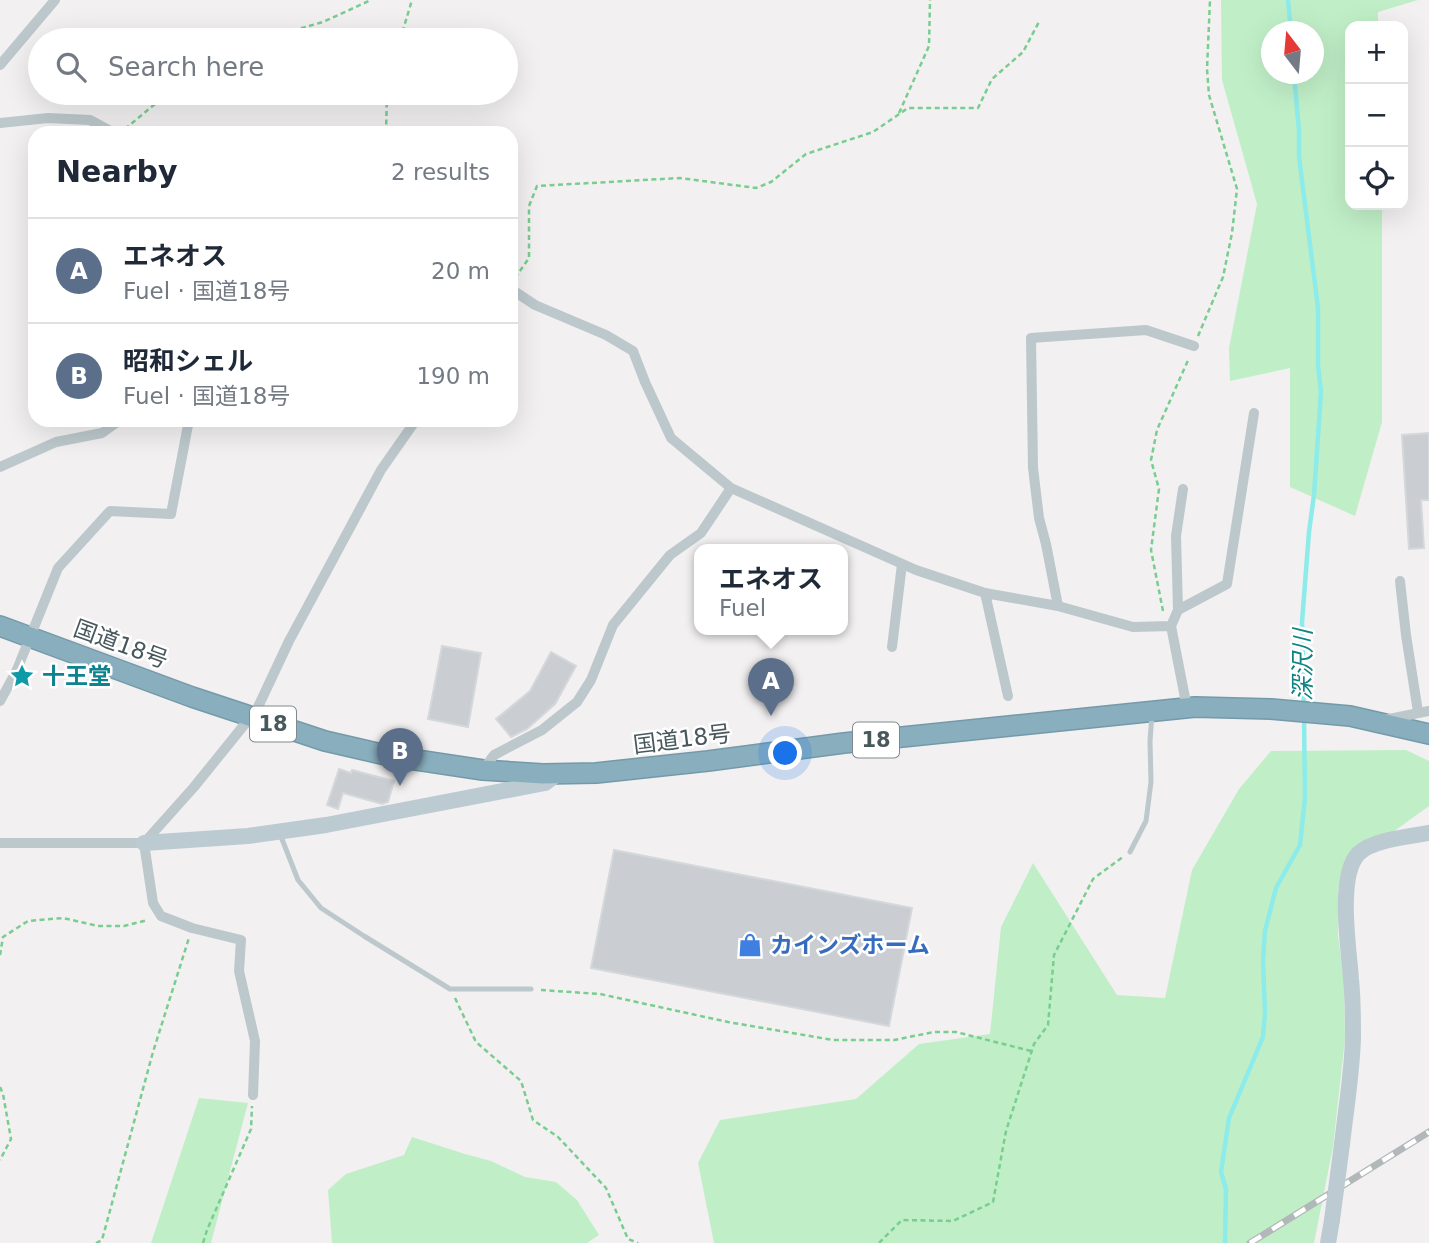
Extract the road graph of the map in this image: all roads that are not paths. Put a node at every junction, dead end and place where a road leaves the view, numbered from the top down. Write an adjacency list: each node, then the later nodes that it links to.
1 (55, 0): 2 (street)
2 (31, 28)
3 (28, 32): 4 (street)
4 (0, 65)
5 (0, 123): 6 (street)
6 (101, 126)
7 (518, 294): 14 (street)
8 (1194, 346): 19 (street)
9 (1255, 413): 20 (street)
10 (110, 427): 13 (street)
11 (188, 427): 23 (street)
12 (411, 427): 30 (street)
13 (0, 467)
14 (731, 488): 16 (street); 33 (street)
15 (1183, 489): 20 (street)
16 (902, 564): 18 (street); 24 (street)
17 (1401, 581): 29 (street)
18 (985, 593): 19 (street); 25 (street)
19 (1058, 606): 22 (street)
20 (1178, 610): 22 (street)
21 (0, 625): 23 (highway, 国道18号 / 18)
22 (1171, 626): 27 (street)
23 (31, 637): 26 (street); 30 (highway, 国道18号 / 18)
24 (892, 647)
25 (1008, 696)
26 (0, 701)
27 (1191, 707): 28 (highway, 国道18号 / 18); 31 (highway, 国道18号 / 18)
28 (1152, 711): 34 (highway, 国道18号 / 18); 40 (lane)
29 (1424, 712): 31 (street)
30 (252, 718): 33 (highway, 国道18号 / 18); 39 (street)
31 (1375, 722): 32 (highway, 国道18号 / 18)
32 (1429, 734)
33 (483, 770): 34 (highway, 国道18号 / 18); 35 (street)
34 (558, 774): 35 (street)
35 (467, 798): 36 (street)
36 (279, 832): 39 (street); 41 (lane)
37 (1429, 833): 43 (street, bridge)
38 (0, 843): 39 (street)
39 (144, 843): 42 (street)
40 (1130, 852)
41 (531, 989)
42 (253, 1095)
43 (1328, 1243)

